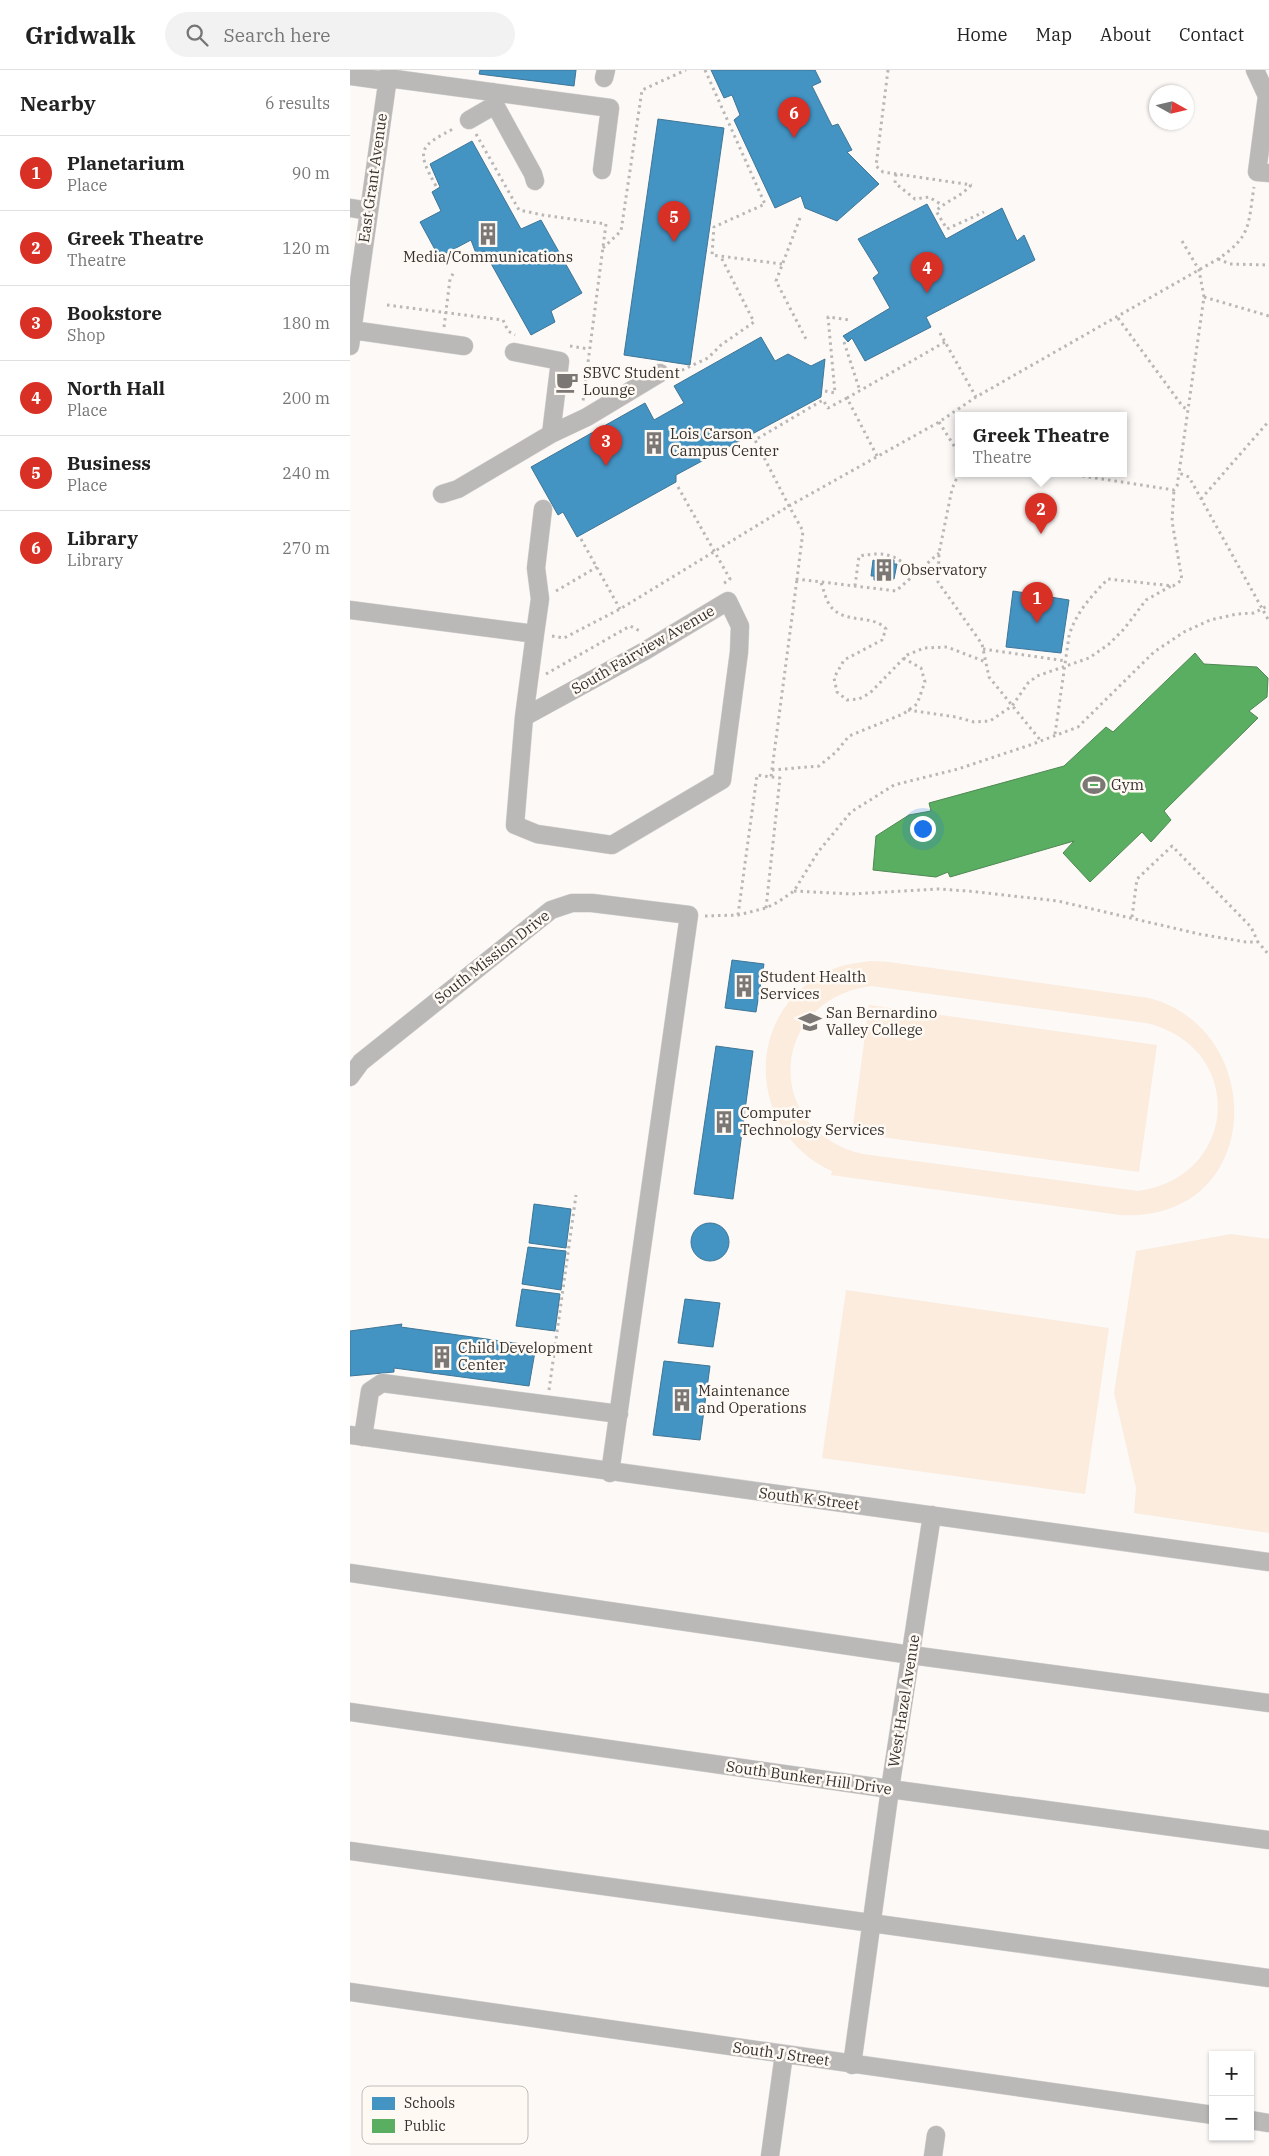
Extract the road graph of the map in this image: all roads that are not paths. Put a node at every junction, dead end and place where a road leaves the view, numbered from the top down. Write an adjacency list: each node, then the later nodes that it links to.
1 (1255, 70): 4 (street)
2 (350, 76): 3 (street)
3 (388, 76): 5 (street); 11 (street, East Grant Avenue)
4 (1268, 95): 8 (street)
5 (494, 98): 6 (street); 7 (street); 9 (street)
6 (469, 120)
7 (602, 170)
8 (1263, 172)
9 (534, 182)
10 (350, 208): 11 (street)
11 (368, 211): 12 (street, East Grant Avenue)
12 (351, 338): 13 (street)
13 (464, 346)
14 (518, 346): 16 (street)
15 (660, 373): 16 (street)
16 (551, 434): 17 (street)
17 (442, 494)
18 (543, 509): 20 (street, South Fairview Avenue)
19 (350, 610): 20 (street)
20 (544, 638): 21 (street, South Fairview Avenue)
21 (524, 717): 21 (street, South Fairview Avenue)
22 (350, 1076): 23 (street, South Mission Drive)
23 (619, 1414): 24 (street); 25 (street)
24 (356, 1436): 25 (street, South K Street)
25 (610, 1473): 26 (street, South K Street)
26 (932, 1515): 27 (street, South K Street); 29 (street, West Hazel Avenue)
27 (1269, 1562)
28 (350, 1573): 29 (street)
29 (911, 1654): 30 (street); 32 (street, West Hazel Avenue)
30 (1269, 1703)
31 (350, 1712): 32 (street, South Bunker Hill Drive)
32 (890, 1789): 33 (street, South Bunker Hill Drive); 35 (street, West Hazel Avenue)
33 (1269, 1840)
34 (350, 1851): 35 (street)
35 (872, 1924): 36 (street); 39 (street, West Hazel Avenue)
36 (1269, 1978)
37 (350, 1992): 38 (street, South J Street)
38 (784, 2054): 39 (street, South J Street); 44 (street)
39 (852, 2064): 40 (street, South J Street)
40 (1209, 2114)
41 (1254, 2121): 42 (street)
42 (1269, 2123)
43 (936, 2135): 45 (street)
44 (770, 2156)
45 (933, 2156)

